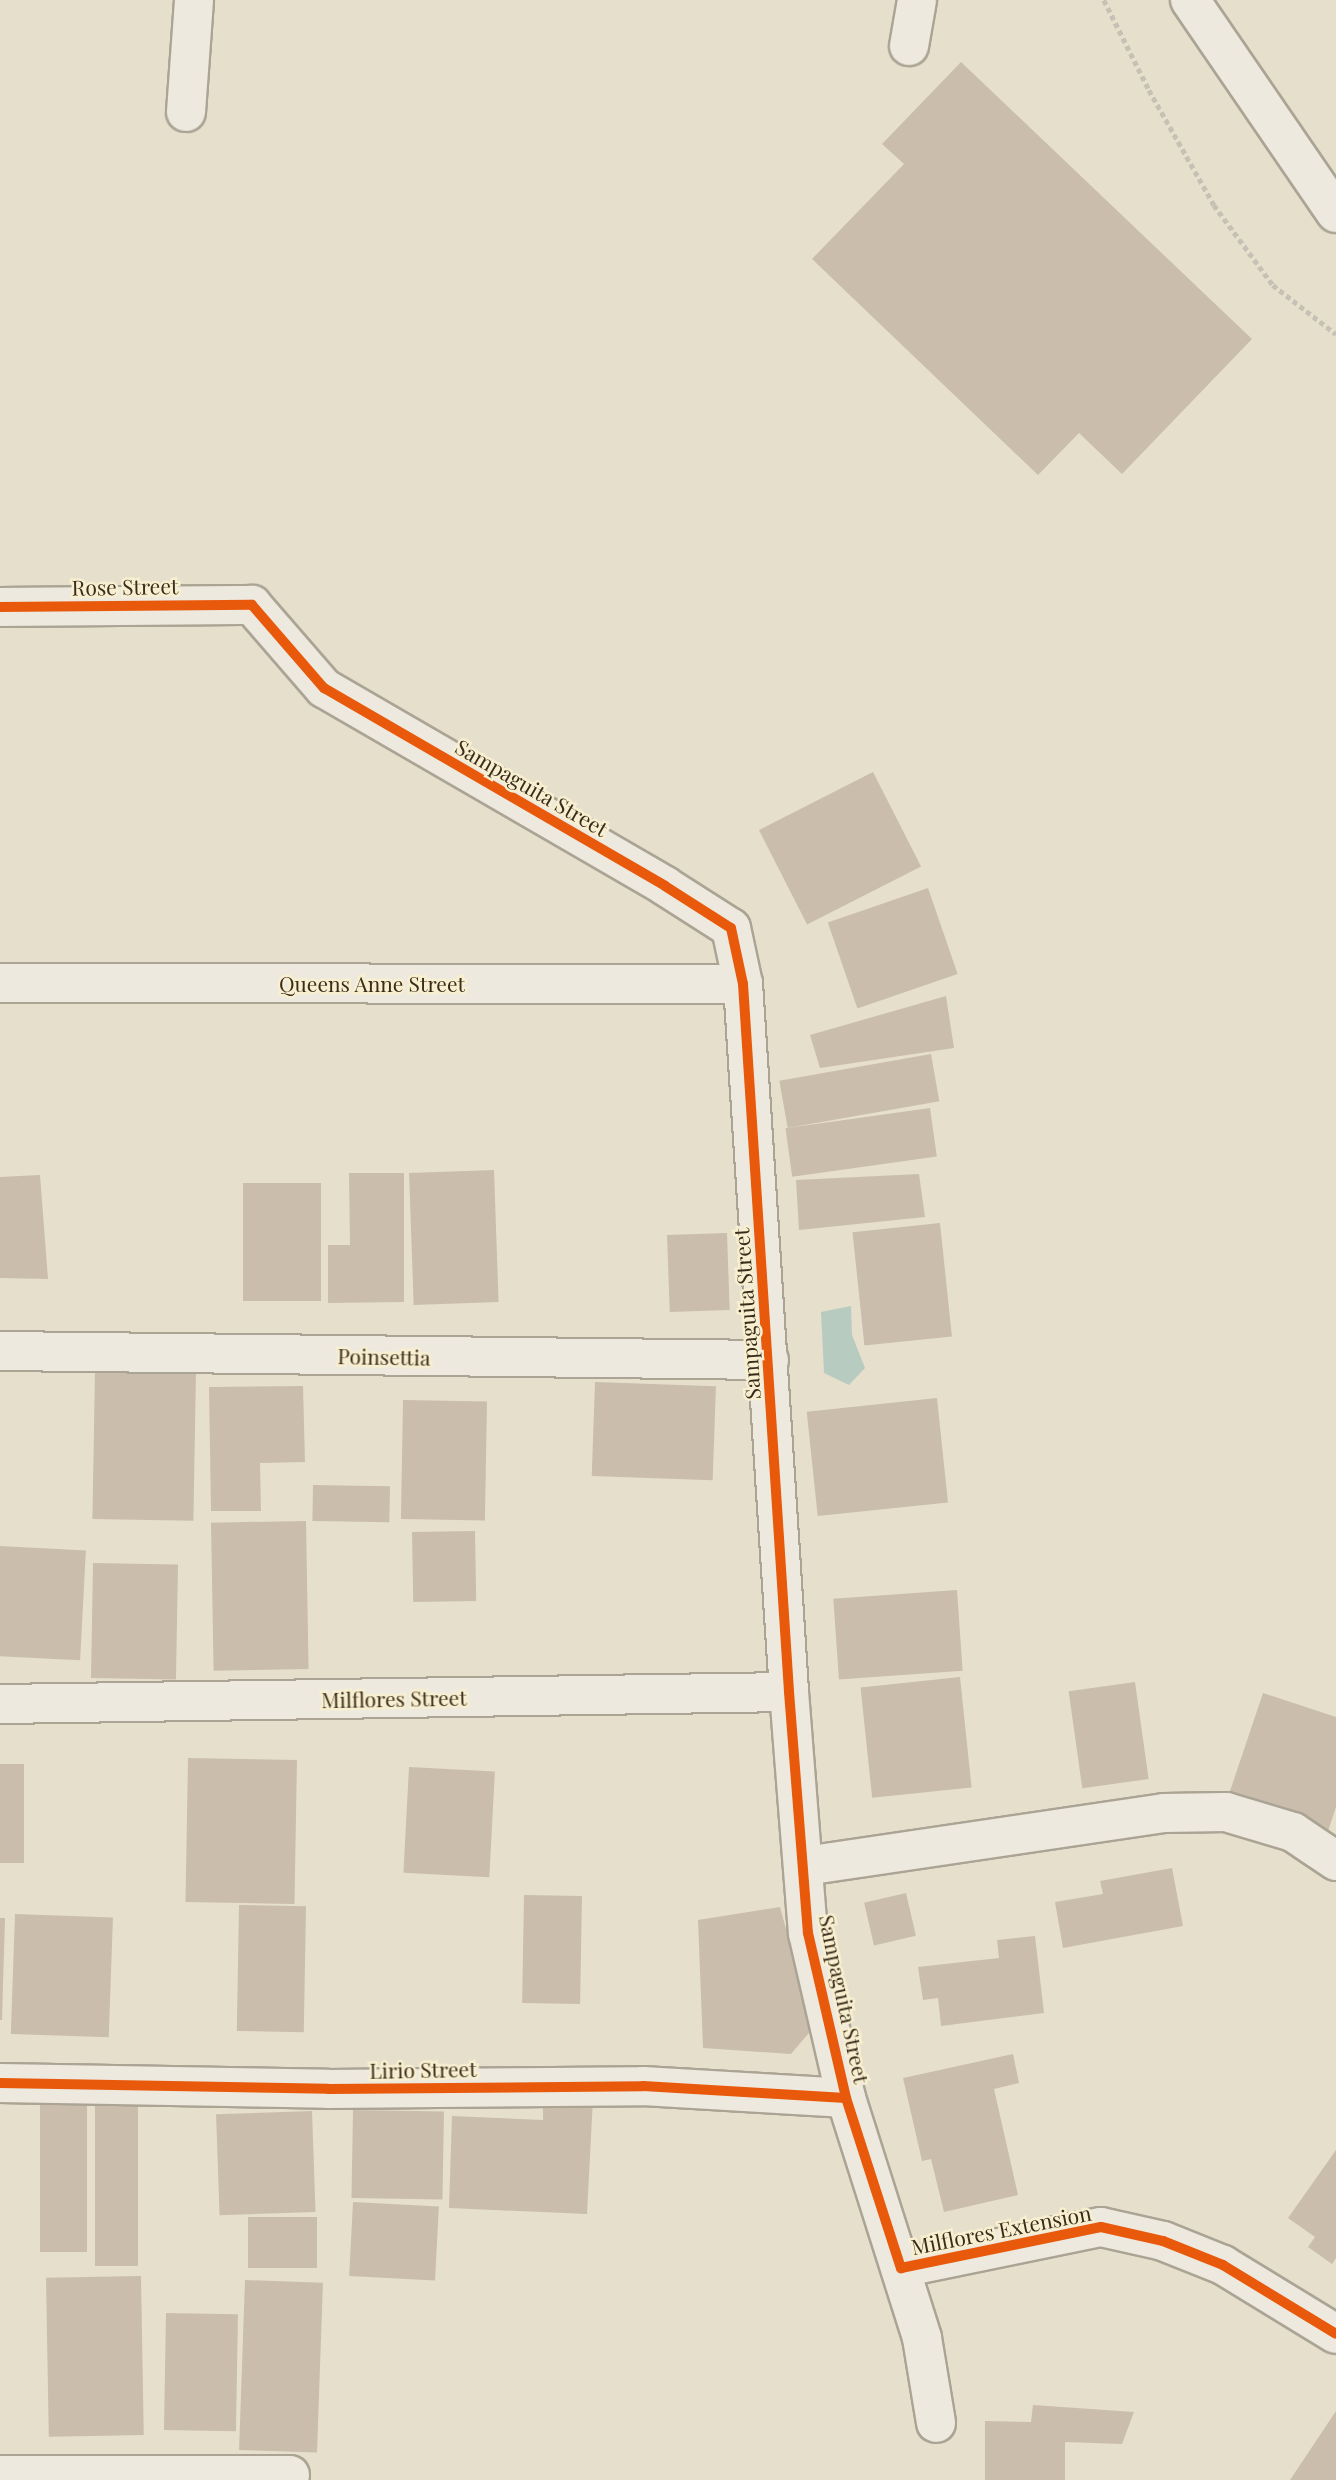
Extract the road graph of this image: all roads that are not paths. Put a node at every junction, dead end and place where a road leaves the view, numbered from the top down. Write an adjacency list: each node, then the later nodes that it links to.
1 (194, 0): 5 (street)
2 (918, 0): 4 (street)
3 (1190, 0): 6 (street)
4 (909, 46)
5 (186, 112)
6 (1336, 213)
7 (251, 605): 8 (street, Rose Street); 10 (street, Sampaguita Street)
8 (0, 607)
9 (0, 983): 10 (street, Queens Anne Street)
10 (743, 984): 12 (street, Sampaguita Street)
11 (0, 1351): 12 (street, Poinsettia)
12 (769, 1360): 13 (street, Sampaguita Street)
13 (789, 1692): 14 (street, Milflores Street); 16 (street, Sampaguita Street)
14 (0, 1704)
15 (1336, 1861): 16 (street)
16 (805, 1866): 18 (street, Sampaguita Street)
17 (0, 2083): 18 (street, Lirio Street)
18 (846, 2098): 19 (street, Sampaguita Street)
19 (901, 2269): 20 (street, Milflores Extension); 21 (street, Sampaguita Street)
20 (1336, 2334)
21 (936, 2423)
22 (0, 2475): 23 (street)
23 (290, 2475)

